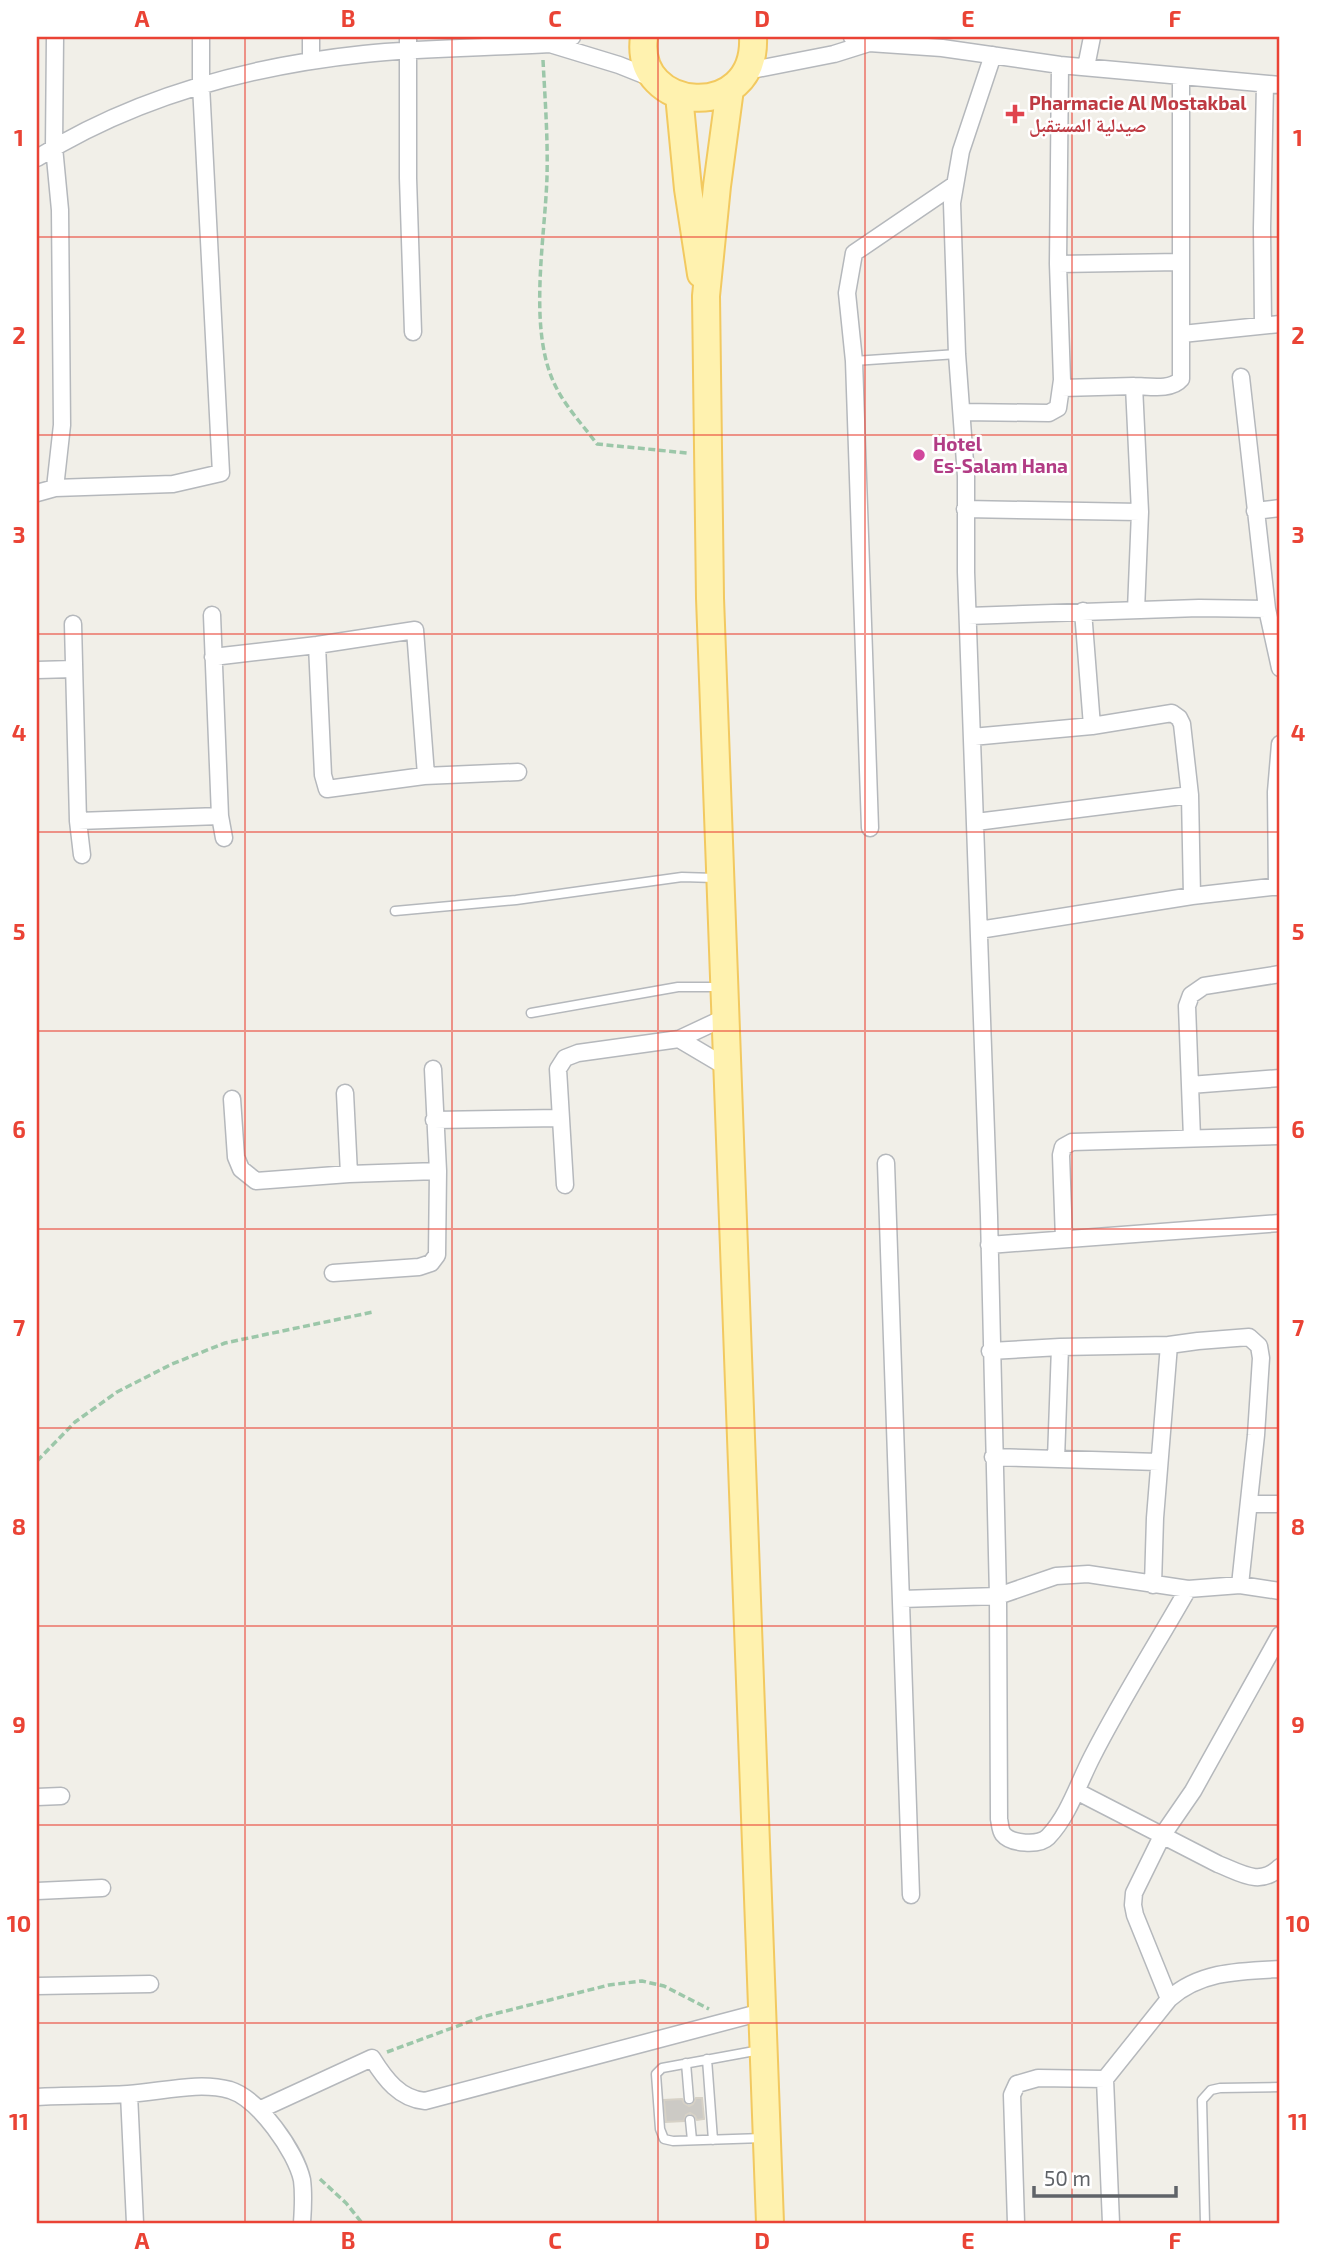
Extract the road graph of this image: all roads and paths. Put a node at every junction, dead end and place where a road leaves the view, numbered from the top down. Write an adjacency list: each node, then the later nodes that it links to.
1 (55, 37): 23 (street)
2 (201, 37): 20 (street)
3 (311, 37): 14 (street)
4 (572, 37): 9 (street)
5 (645, 37): 18 (main road)
6 (753, 37): 19 (main road)
7 (852, 37): 11 (street)
8 (1092, 37): 16 (street)
9 (545, 42): 10 (street); 18 (street); 39 (path)
10 (408, 43): 14 (street); 31 (street)
11 (869, 43): 12 (street); 19 (street)
12 (942, 43): 13 (street)
13 (993, 55): 15 (street); 25 (street)
14 (311, 61): 20 (street)
15 (1060, 65): 16 (street); 27 (street)
16 (1086, 67): 17 (street)
17 (1181, 76): 21 (street); 26 (street)
18 (657, 80): 22 (main road)
19 (738, 80): 22 (main road); 28 (main road)
20 (201, 85): 23 (street); 40 (street)
21 (1273, 85): 30 (street)
22 (679, 95): 28 (main road)
23 (54, 148): 24 (street); 40 (street)
24 (37, 158)
25 (954, 185): 33 (street); 34 (street)
26 (1180, 262): 27 (street); 32 (street)
27 (1058, 264): 37 (street)
28 (706, 296): 39 (main road)
29 (1280, 324): 30 (street)
30 (1263, 326): 32 (street)
31 (413, 332)
32 (1182, 334): 36 (street)
33 (957, 354): 34 (lane); 38 (street)
34 (854, 361): 67 (street)
35 (1241, 377): 44 (street)
36 (1134, 386): 37 (street); 45 (street)
37 (1062, 388): 38 (street)
38 (962, 412): 43 (street)
39 (710, 456): 70 (main road)
40 (55, 488): 41 (street)
41 (37, 493)
42 (1280, 508): 44 (street)
43 (965, 509): 45 (street); 50 (street)
44 (1255, 511): 46 (street)
45 (1140, 512): 47 (street)
46 (1267, 609): 47 (street); 54 (street)
47 (1136, 610): 48 (street)
48 (1083, 611): 50 (street); 57 (street)
49 (212, 615): 53 (street)
50 (968, 616): 58 (street)
51 (73, 624): 55 (street)
52 (317, 645): 53 (street); 61 (street); 61 (street)
53 (213, 656): 64 (street)
54 (1280, 668)
55 (74, 669): 56 (street); 65 (street)
56 (37, 670)
57 (1092, 726): 58 (street); 63 (street)
58 (972, 737): 66 (street)
59 (1280, 744): 62 (street)
60 (519, 772): 61 (street)
61 (426, 775)
62 (1278, 792): 71 (street)
63 (1189, 795): 66 (street); 72 (street)
64 (220, 816): 65 (street); 68 (street)
65 (78, 821): 69 (street)
66 (976, 821): 74 (street)
67 (870, 828)
68 (224, 838)
69 (82, 855)
70 (722, 878): 73 (lane); 76 (main road)
71 (1279, 887): 72 (street)
72 (1192, 896): 74 (street)
73 (395, 911)
74 (979, 930): 96 (street)
75 (1280, 974): 83 (street)
76 (724, 986): 77 (lane); 78 (main road)
77 (531, 1013)
78 (726, 1017): 79 (street); 80 (main road)
79 (679, 1039): 80 (street); 86 (street)
80 (728, 1068): 127 (main road)
81 (433, 1069): 87 (street)
82 (1280, 1078): 83 (street)
83 (1190, 1085): 89 (street)
84 (345, 1093): 92 (street)
85 (232, 1099): 92 (street)
86 (561, 1118): 87 (street); 93 (street)
87 (434, 1120): 91 (street)
88 (1280, 1136): 89 (street)
89 (1192, 1138): 95 (street)
90 (886, 1163): 113 (street)
91 (438, 1171): 92 (street); 97 (street)
92 (349, 1174)
93 (565, 1185)
94 (1280, 1223): 95 (street)
95 (1064, 1239): 96 (street)
96 (989, 1245): 101 (street)
97 (334, 1273)
98 (373, 1312): 104 (path)
99 (1170, 1345): 100 (street); 105 (street); 106 (street)
100 (1060, 1347): 101 (street); 103 (street)
101 (990, 1351): 102 (street)
102 (993, 1457): 103 (street); 112 (street)
103 (1056, 1459): 105 (street)
104 (37, 1461)
105 (1159, 1462): 108 (street)
106 (1250, 1504): 107 (street); 109 (street)
107 (1280, 1504)
108 (1153, 1585): 110 (street); 112 (street)
109 (1240, 1585): 110 (street); 111 (street)
110 (1188, 1589): 115 (street)
111 (1280, 1591)
112 (998, 1595): 113 (street); 115 (street)
113 (901, 1598): 122 (street)
114 (1280, 1635): 118 (street)
115 (1077, 1792): 118 (street)
116 (61, 1796): 117 (street)
117 (37, 1797)
118 (1162, 1836): 119 (street); 126 (street)
119 (1280, 1867)
120 (102, 1888): 121 (street)
121 (37, 1891)
122 (911, 1895)
123 (1280, 1969): 126 (street)
124 (150, 1984): 125 (street)
125 (37, 1986)
126 (1169, 1999): 133 (street)
127 (762, 2012): 128 (street); 129 (main road)
128 (730, 2020): 130 (path); 130 (street)
129 (763, 2050): 131 (lane); 140 (main road)
130 (372, 2058): 138 (street)
131 (707, 2059): 132 (lane); 142 (lane)
132 (686, 2063): 137 (lane); 141 (lane)
133 (1105, 2079): 148 (street); 149 (street)
134 (1280, 2087): 150 (lane)
135 (130, 2094): 136 (street); 138 (street); 144 (street)
136 (37, 2096)
137 (689, 2099)
138 (259, 2110): 143 (street)
139 (690, 2120): 141 (lane)
140 (767, 2138): 142 (lane); 147 (main road)
141 (692, 2140): 142 (lane)
142 (713, 2140)
143 (298, 2166): 145 (street); 146 (path)
144 (135, 2223)
145 (302, 2223)
146 (362, 2223)
147 (770, 2223)
148 (1016, 2223)
149 (1111, 2223)
150 (1205, 2223)

